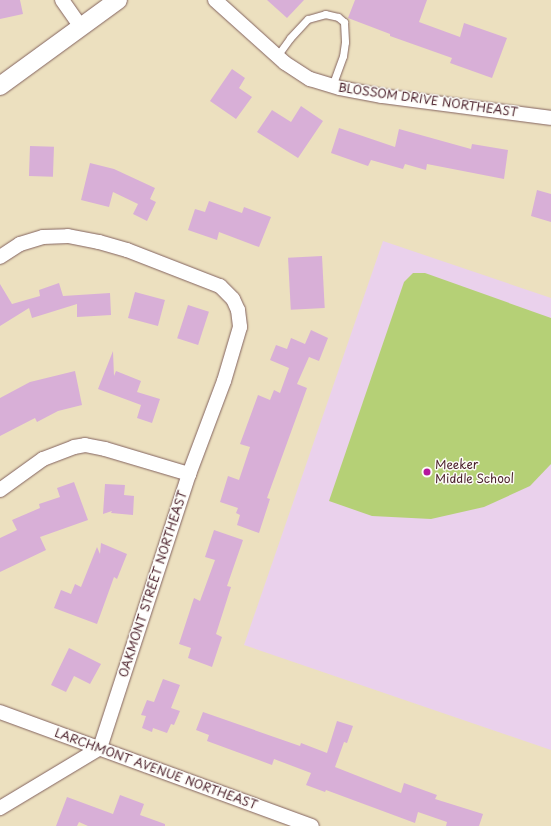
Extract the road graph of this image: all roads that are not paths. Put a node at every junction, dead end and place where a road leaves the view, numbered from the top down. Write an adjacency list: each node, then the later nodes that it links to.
1 (62, 0): 4 (street)
2 (118, 0): 4 (street)
3 (215, 0): 5 (street, BLOSSOM DRIVE NORTHEAST)
4 (81, 27): 6 (street)
5 (277, 56): 7 (street, BLOSSOM DRIVE NORTHEAST); 7 (lane)
6 (0, 86)
7 (332, 86): 8 (street, BLOSSOM DRIVE NORTHEAST)
8 (551, 118)
9 (0, 257): 10 (street, OAKMONT STREET NORTHEAST)
10 (189, 474): 11 (street); 13 (street, OAKMONT STREET NORTHEAST)
11 (0, 490)
12 (0, 712): 13 (street, LARCHMONT AVENUE NORTHEAST)
13 (100, 748): 14 (street); 15 (street, LARCHMONT AVENUE NORTHEAST)
14 (0, 808)
15 (312, 826)

